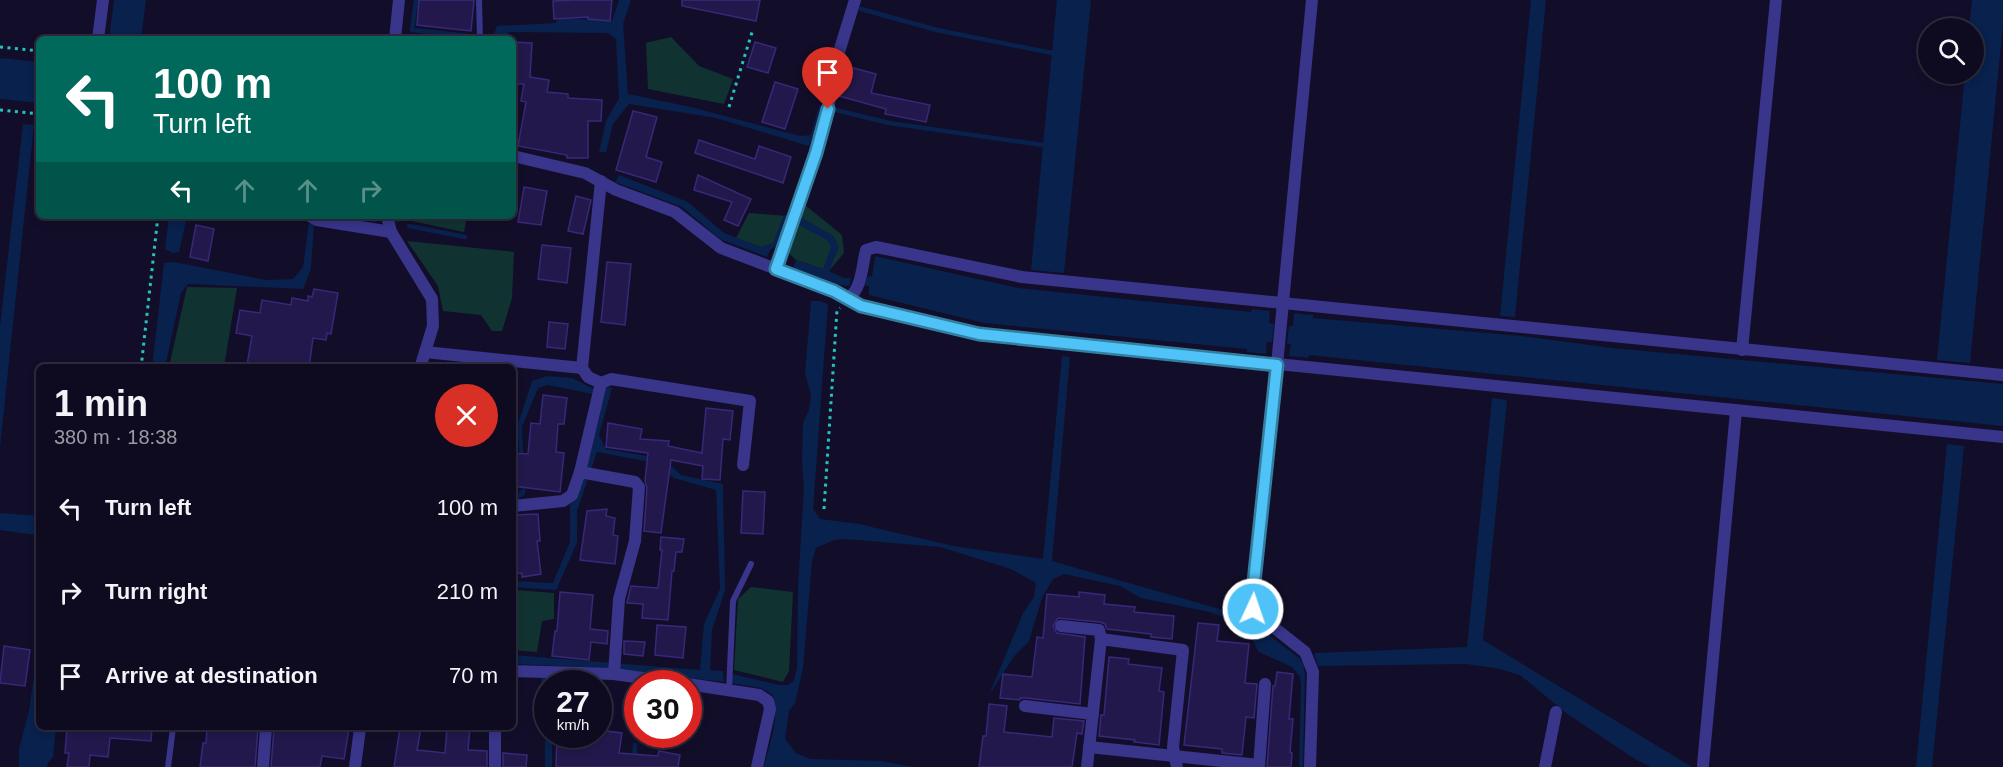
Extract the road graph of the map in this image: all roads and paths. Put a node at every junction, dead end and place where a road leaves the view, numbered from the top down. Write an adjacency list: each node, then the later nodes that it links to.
1 (102, 0): 8 (street)
2 (399, 0): 9 (street)
3 (479, 0): 10 (lane)
4 (855, 0): 22 (street)
5 (1312, 0): 24 (street)
6 (1776, 0): 25 (street)
7 (753, 29): 13 (path)
8 (98, 36)
9 (395, 36)
10 (480, 36)
11 (0, 47): 12 (path)
12 (36, 51)
13 (729, 107)
14 (0, 110): 15 (path)
15 (36, 114)
16 (516, 157): 17 (street)
17 (601, 181): 22 (street); 30 (street)
18 (159, 219): 27 (path)
19 (315, 219): 21 (street)
20 (388, 219): 21 (street)
21 (391, 232): 26 (street)
22 (776, 269): 23 (street)
23 (848, 298): 24 (street); 29 (street); 38 (path)
24 (1283, 304): 25 (street); 29 (street)
25 (1742, 350): 31 (street)
26 (425, 352): 28 (street); 30 (street)
27 (141, 364)
28 (421, 364)
29 (1277, 365): 33 (street); 65 (street)
30 (582, 368): 32 (street)
31 (2003, 375)
32 (601, 383): 35 (street); 36 (street)
33 (1736, 411): 34 (street); 57 (street)
34 (2003, 437)
35 (743, 465)
36 (585, 473): 37 (street); 43 (street)
37 (516, 506)
38 (824, 508)
39 (751, 564): 47 (lane)
40 (1061, 626): 41 (street)
41 (1101, 639): 50 (street); 56 (street)
42 (516, 671): 43 (street)
43 (614, 674): 44 (street)
44 (624, 675)
45 (1265, 684): 58 (street)
46 (702, 686): 47 (street)
47 (729, 690): 63 (street)
48 (1025, 706): 50 (street)
49 (1556, 712): 66 (street)
50 (1093, 714): 55 (street)
51 (174, 730): 59 (lane)
52 (267, 730): 60 (street)
53 (360, 730): 61 (street)
54 (495, 730): 62 (street)
55 (1089, 747): 56 (street); 64 (street)
56 (1176, 761): 58 (street)
57 (1703, 765)
58 (1259, 766)
59 (168, 767)
60 (263, 767)
61 (355, 767)
62 (495, 767)
63 (757, 767)
64 (1087, 767)
65 (1310, 767)
66 (1545, 767)

